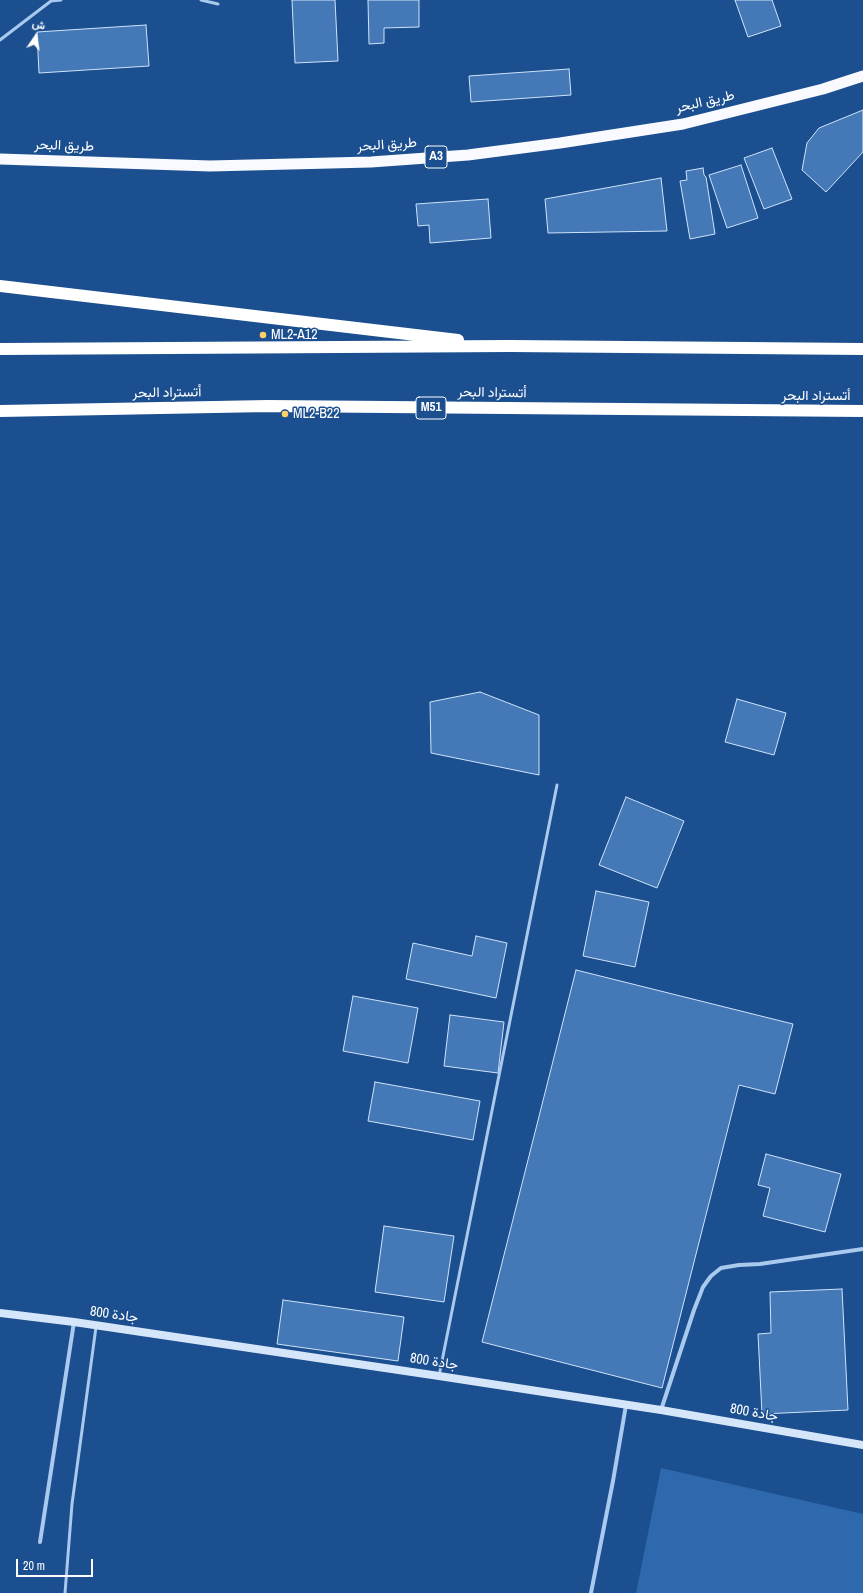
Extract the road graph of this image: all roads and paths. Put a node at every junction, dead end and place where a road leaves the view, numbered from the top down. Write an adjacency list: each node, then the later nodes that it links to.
1 (61, 0): 4 (lane)
2 (201, 0): 3 (lane)
3 (218, 4)
4 (0, 40)
5 (863, 76): 6 (highway, طريق البحر / A3)
6 (0, 159)
7 (0, 286): 8 (highway)
8 (510, 346): 9 (highway); 10 (highway)
9 (0, 349)
10 (863, 349)
11 (0, 411): 12 (highway, أتستراد البحر / M51)
12 (863, 411)
13 (557, 785): 18 (lane)
14 (863, 1249): 20 (street)
15 (0, 1313): 16 (main road, جادة 800)
16 (74, 1322): 17 (main road, جادة 800); 22 (street)
17 (96, 1325): 18 (main road, جادة 800); 23 (lane)
18 (440, 1376): 19 (main road, جادة 800)
19 (626, 1405): 20 (main road, جادة 800); 24 (street)
20 (661, 1410): 21 (main road, جادة 800)
21 (863, 1445)
22 (40, 1542)
23 (65, 1593)
24 (591, 1593)

